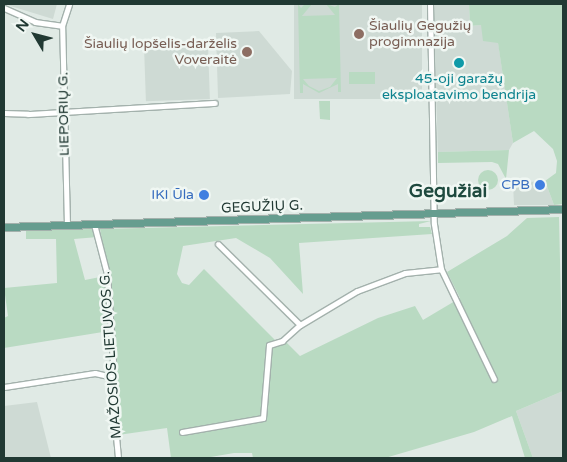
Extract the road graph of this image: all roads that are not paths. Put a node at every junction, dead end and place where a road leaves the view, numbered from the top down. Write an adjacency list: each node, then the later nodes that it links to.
1 (69, 4): 4 (street, LIEPORIŲ G.)
2 (430, 4): 9 (street)
3 (4, 8): 4 (street)
4 (62, 26): 6 (street, LIEPORIŲ G.)
5 (215, 103): 6 (street)
6 (63, 111): 7 (street); 11 (street, LIEPORIŲ G.)
7 (4, 113)
8 (563, 209): 9 (main road, GEGUŽIŲ G.)
9 (435, 213): 10 (main road, GEGUŽIŲ G.); 14 (street)
10 (94, 224): 11 (main road, GEGUŽIŲ G.); 16 (street, MAŽOSIOS LIETUVOS G.)
11 (68, 225): 12 (main road, GEGUŽIŲ G.)
12 (4, 227)
13 (218, 244): 15 (street)
14 (441, 269): 15 (street); 17 (street)
15 (300, 325): 19 (street)
16 (112, 377): 18 (street); 20 (street, MAŽOSIOS LIETUVOS G.)
17 (494, 379)
18 (4, 387)
19 (182, 432)
20 (118, 458)

